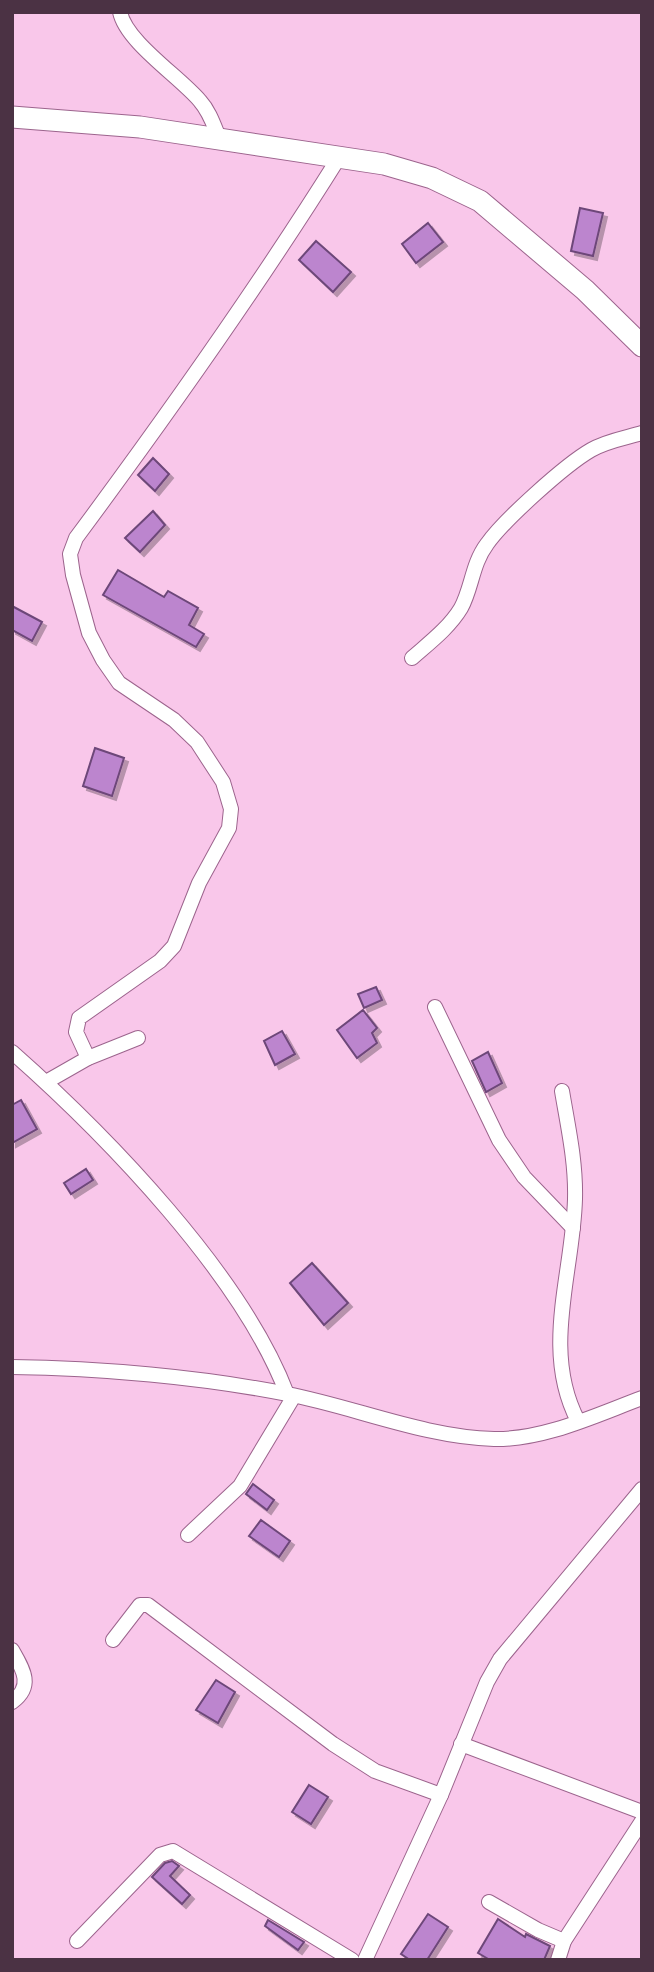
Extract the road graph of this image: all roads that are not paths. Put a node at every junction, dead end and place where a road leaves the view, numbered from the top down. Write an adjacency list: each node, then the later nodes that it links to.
1 (120, 12): 3 (street)
2 (12, 117): 3 (street)
3 (220, 140): 4 (street)
4 (338, 159): 5 (street); 11 (street)
5 (642, 346)
6 (642, 433): 7 (street)
7 (412, 658)
8 (435, 1007): 14 (street)
9 (138, 1038): 11 (street)
10 (12, 1052): 12 (street)
11 (88, 1058): 12 (street)
12 (46, 1082): 16 (street)
13 (562, 1091): 14 (street)
14 (573, 1228): 18 (street)
15 (12, 1367): 16 (street)
16 (290, 1395): 18 (street); 20 (street)
17 (642, 1398): 18 (street)
18 (578, 1421)
19 (642, 1489): 24 (street)
20 (188, 1535)
21 (113, 1640): 25 (street)
22 (12, 1650): 23 (street)
23 (12, 1702)
24 (461, 1744): 25 (street); 26 (street)
25 (440, 1795): 31 (street)
26 (640, 1812): 29 (street)
27 (489, 1902): 29 (street)
28 (77, 1941): 30 (street)
29 (564, 1941): 32 (street)
30 (352, 1960)
31 (365, 1960)
32 (558, 1960)

